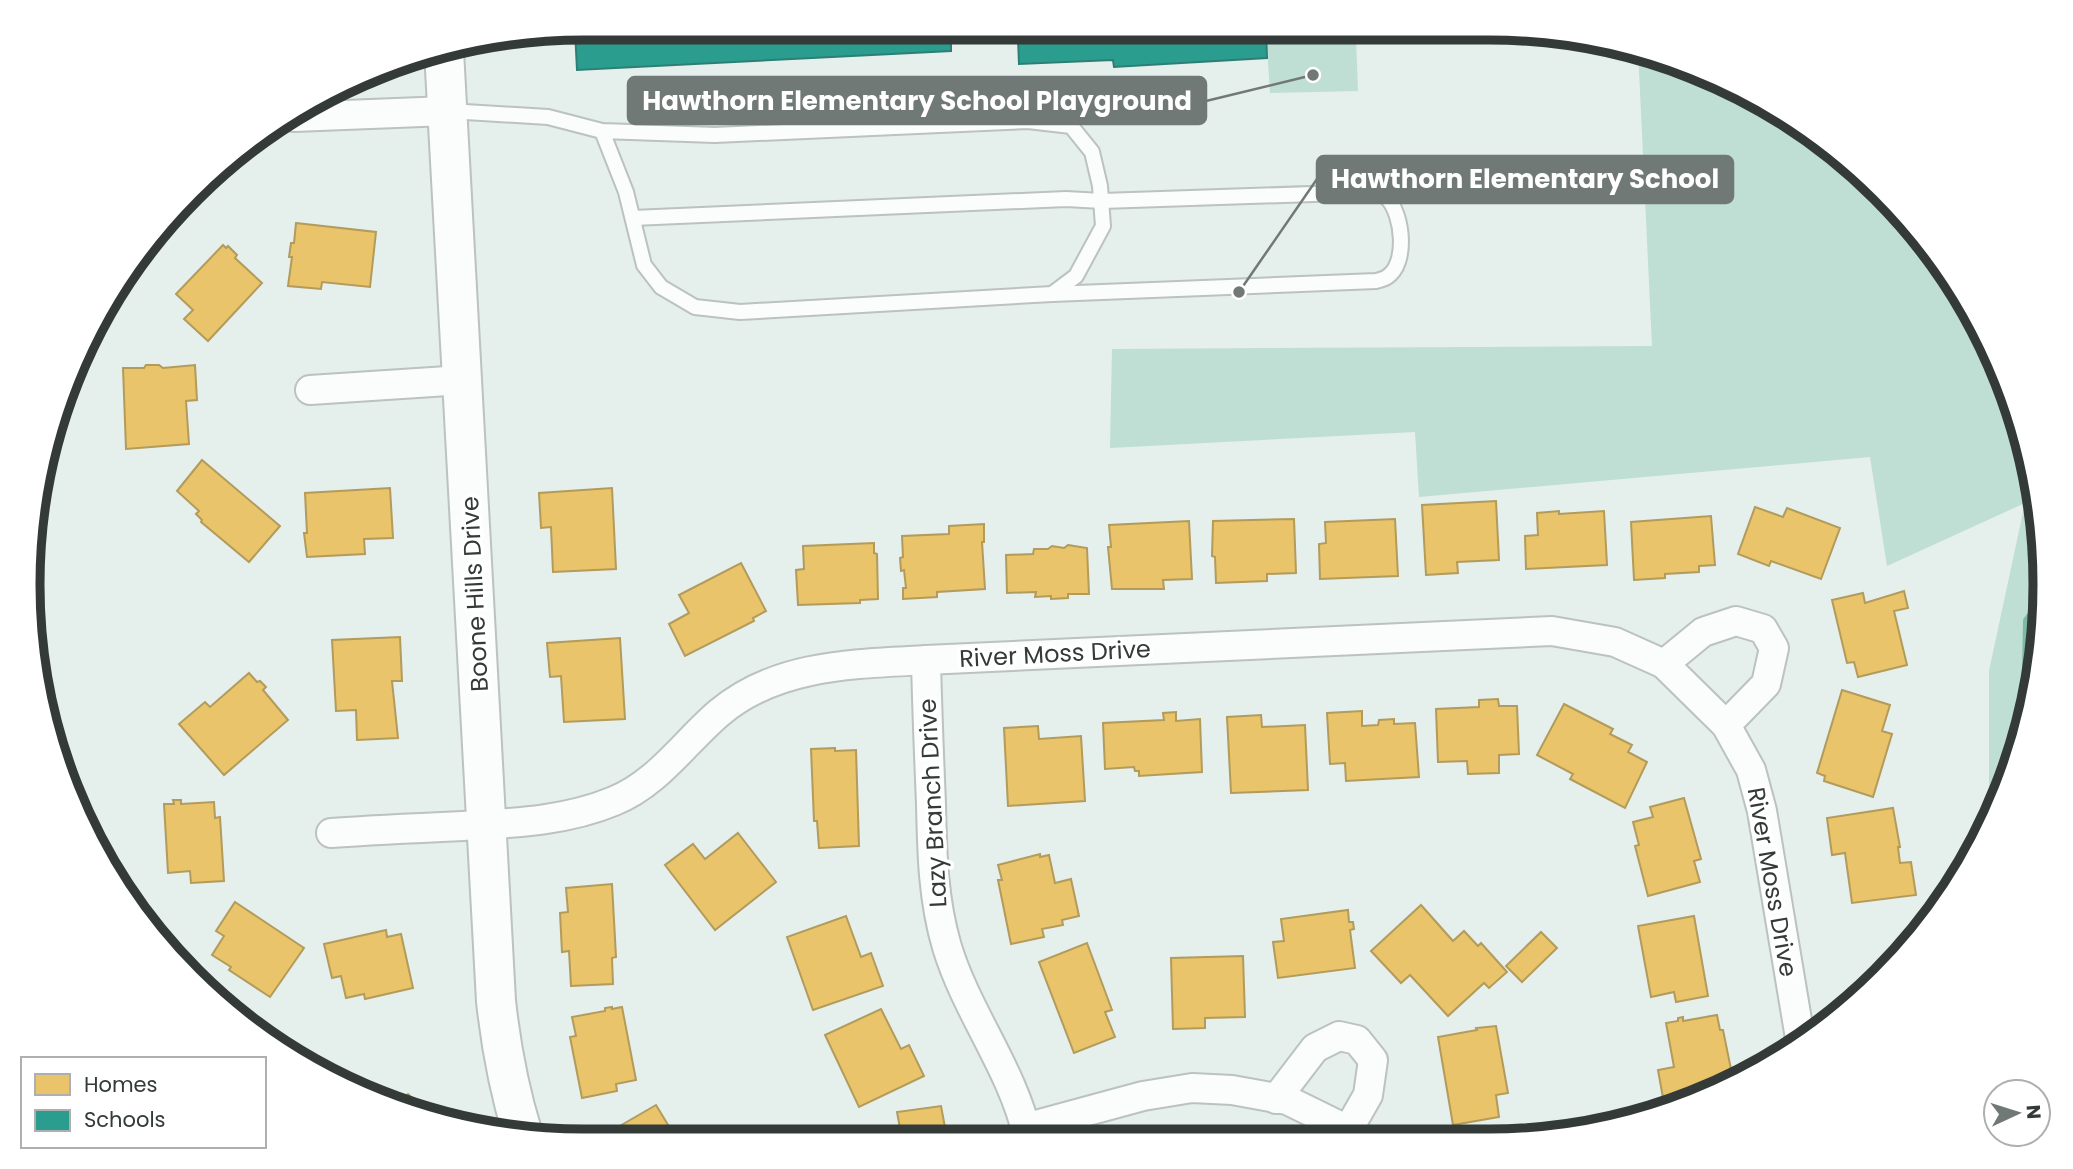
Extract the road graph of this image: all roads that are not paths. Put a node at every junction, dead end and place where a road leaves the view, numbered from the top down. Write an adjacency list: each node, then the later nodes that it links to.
1 (444, 59): 2 (street, Boone Hills Drive)
2 (447, 111): 3 (street); 4 (lane); 8 (street, Boone Hills Drive)
3 (306, 117)
4 (602, 131): 5 (lane); 6 (lane)
5 (1102, 201): 6 (lane); 7 (lane); 7 (lane)
6 (633, 218): 7 (lane)
7 (1052, 294)
8 (464, 380): 9 (street); 13 (street, Boone Hills Drive)
9 (310, 390)
10 (926, 660): 11 (street, River Moss Drive); 13 (street, River Moss Drive); 18 (street, Lazy Branch Drive)
11 (1664, 664): 12 (street, River Moss Drive); 12 (street)
12 (1726, 725): 15 (street, River Moss Drive)
13 (486, 824): 14 (street, River Moss Drive); 17 (street, Boone Hills Drive)
14 (331, 833)
15 (1799, 1031)
16 (1276, 1098): 19 (street); 20 (street); 21 (street)
17 (520, 1125)
18 (1026, 1129)
19 (1040, 1129)
20 (1342, 1129)
21 (1353, 1129)

